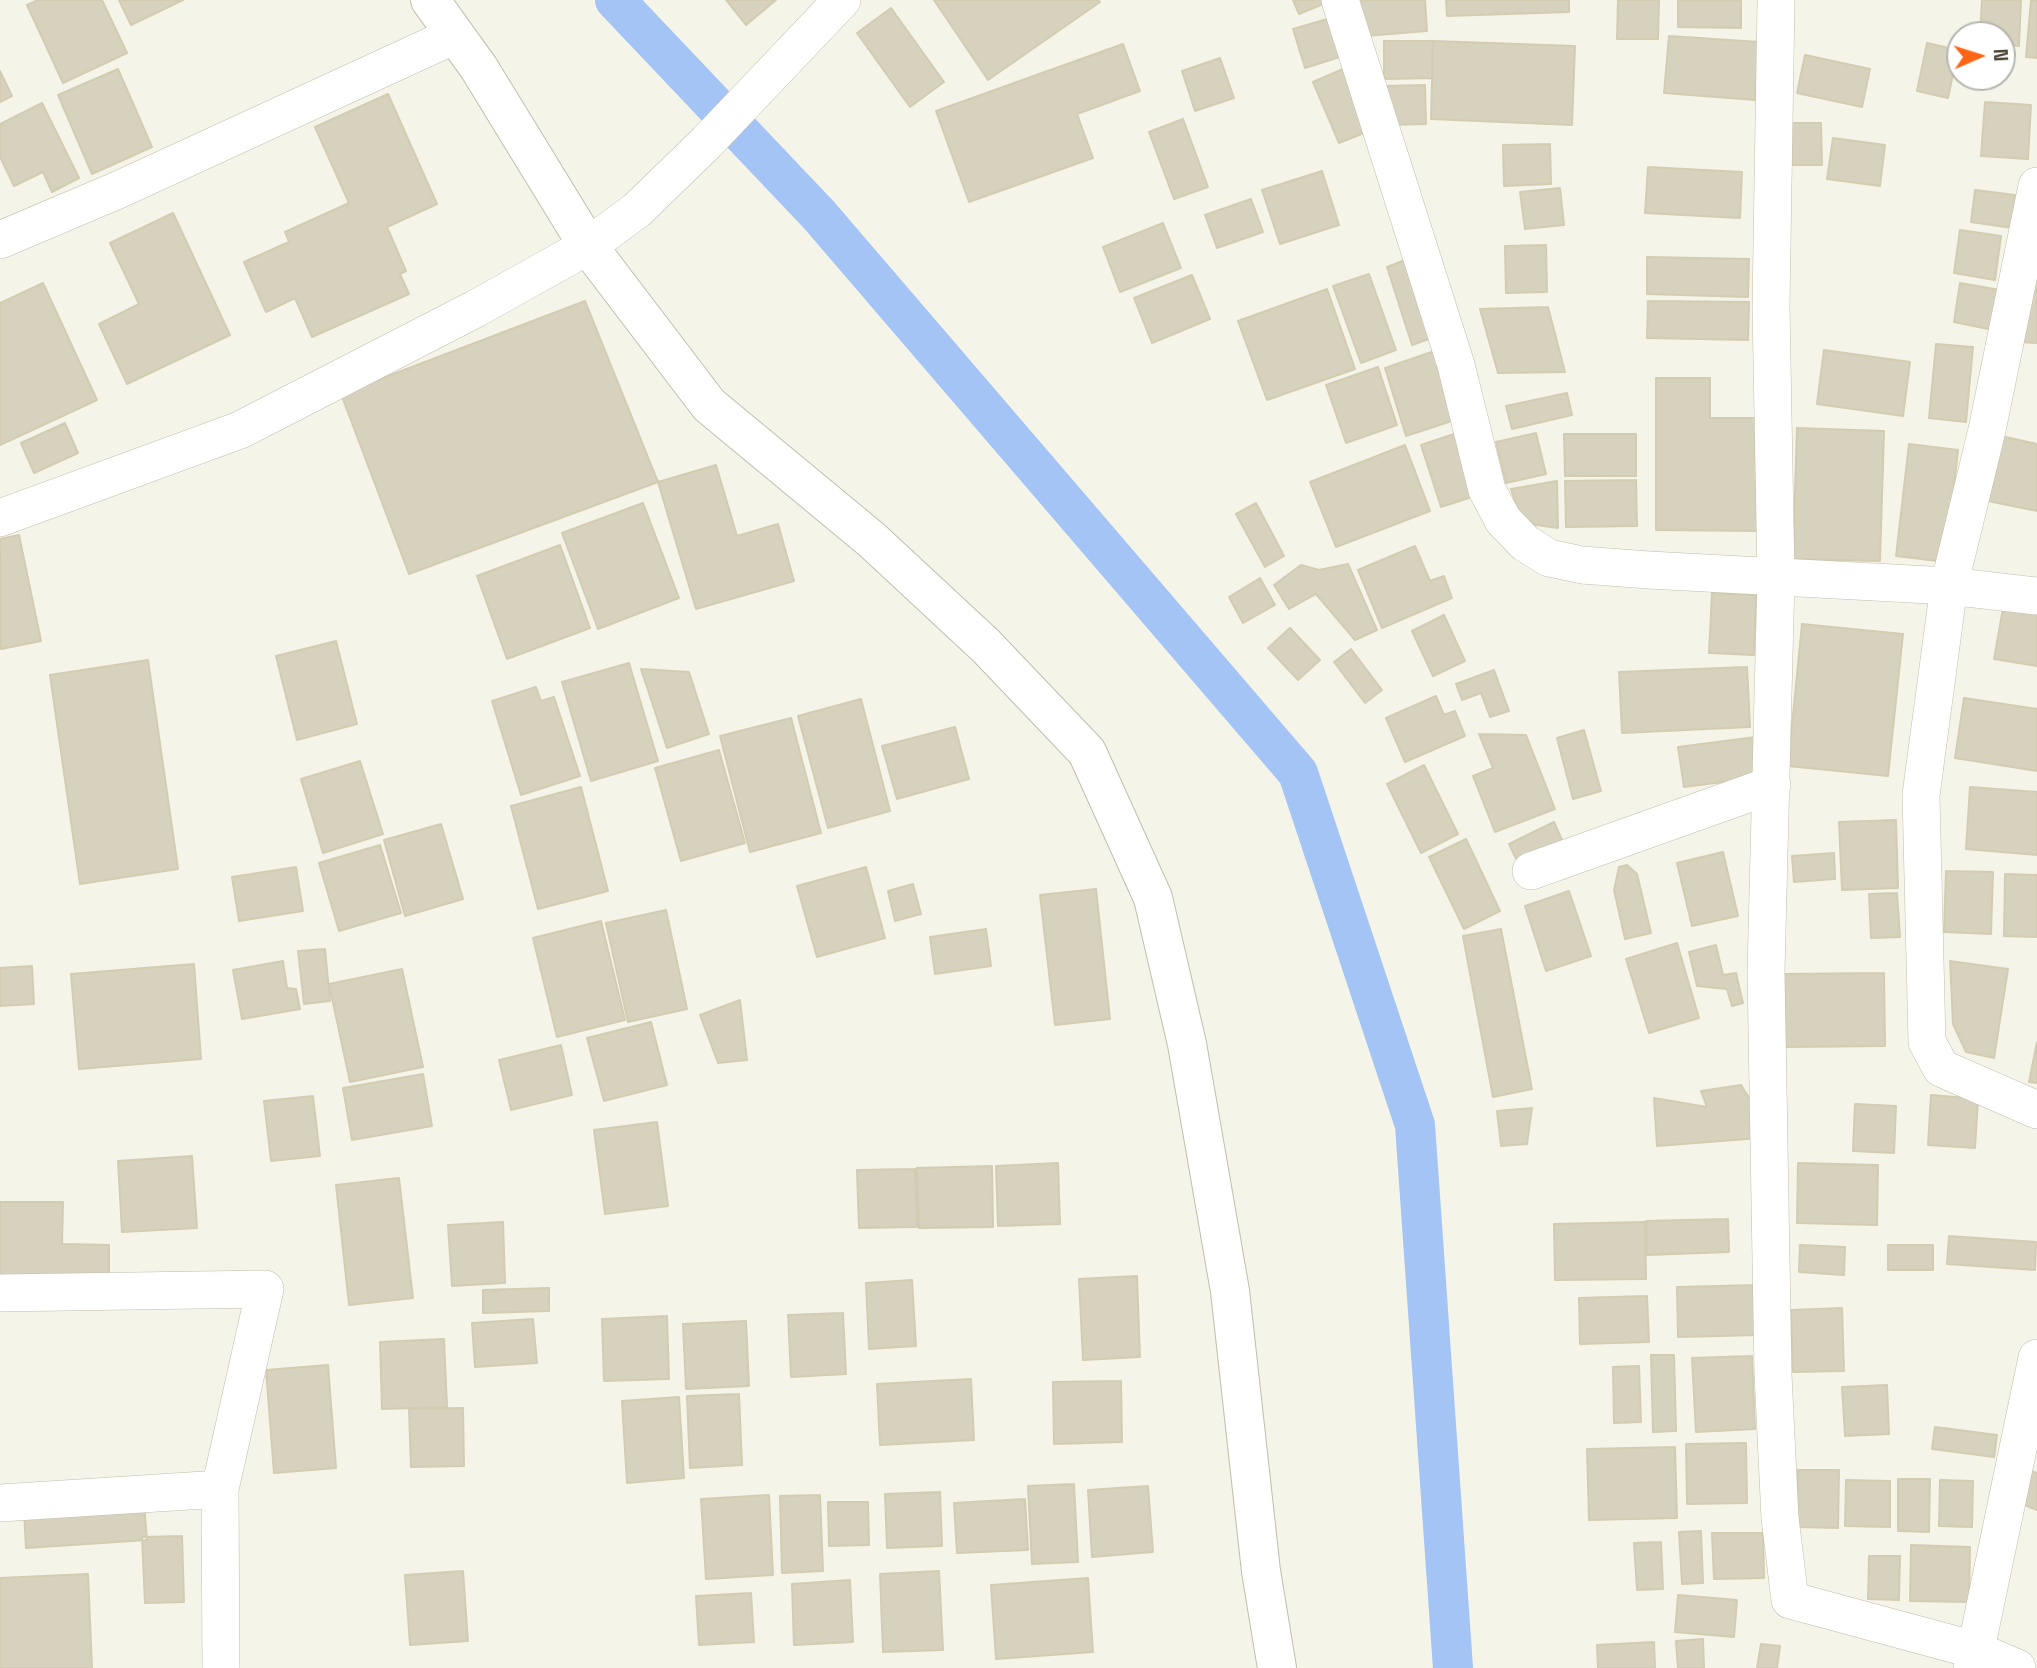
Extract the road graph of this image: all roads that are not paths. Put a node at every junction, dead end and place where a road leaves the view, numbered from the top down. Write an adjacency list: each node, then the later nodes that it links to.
1 (430, 0): 5 (street)
2 (842, 0): 8 (street)
3 (1340, 0): 10 (street)
4 (1776, 0): 10 (street)
5 (455, 35): 7 (street); 8 (street)
6 (2037, 186): 11 (street)
7 (0, 240)
8 (588, 246): 9 (street); 22 (street)
9 (0, 518)
10 (1776, 577): 11 (street); 13 (street)
11 (1949, 586): 12 (street); 15 (street)
12 (2037, 596)
13 (1772, 785): 14 (street); 20 (street)
14 (1531, 871)
15 (2037, 1110)
16 (0, 1293): 18 (street)
17 (2037, 1358): 20 (street)
18 (220, 1489): 19 (street); 21 (street)
19 (0, 1503)
20 (1974, 1659): 23 (street)
21 (221, 1668)
22 (1278, 1668)
23 (2017, 1668)

